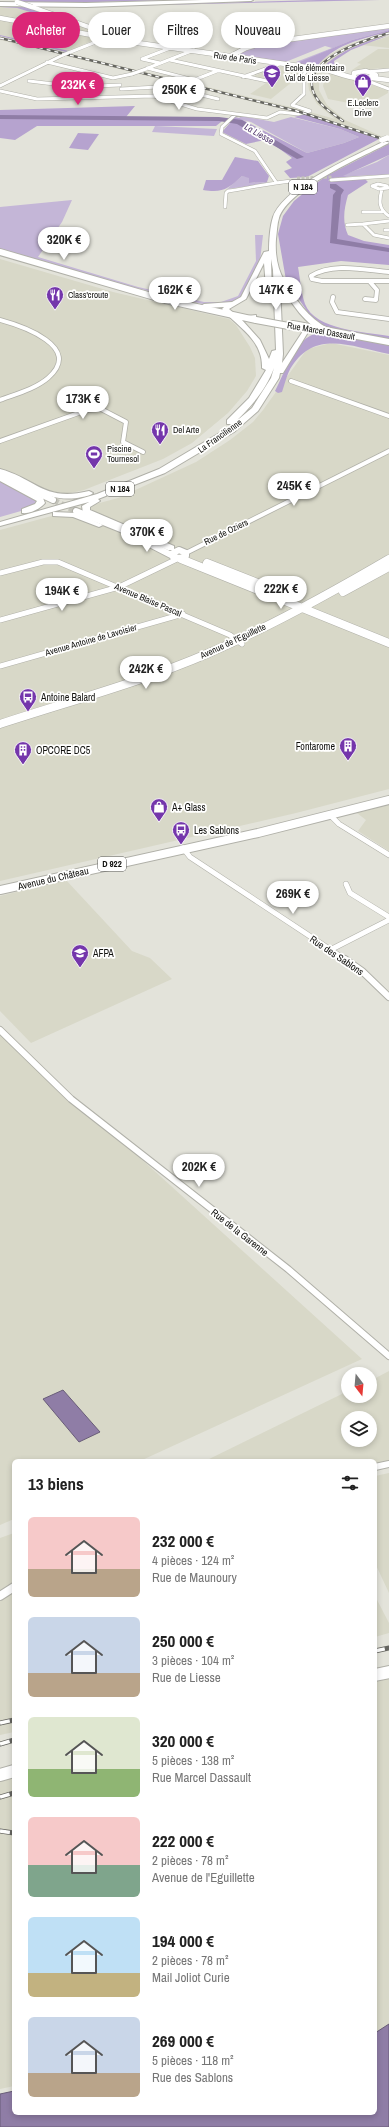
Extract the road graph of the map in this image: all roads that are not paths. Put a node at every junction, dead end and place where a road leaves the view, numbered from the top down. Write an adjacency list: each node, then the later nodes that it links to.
1 (12, 0): 7 (street, Rue de Paris, bridge)
2 (251, 0): 4 (highway)
3 (151, 2): 4 (highway)
4 (0, 3)
5 (0, 18): 8 (street, Rue de Paris)
6 (389, 26): 14 (street)
7 (88, 29)
8 (88, 35)
9 (88, 43): 12 (street)
10 (88, 45): 12 (street)
11 (171, 48): 13 (street, Rue de Paris); 17 (street)
12 (74, 51): 16 (street, bridge)
13 (193, 51): 14 (street, Rue de Paris); 15 (street)
14 (230, 56): 18 (street, Rue de Paris)
15 (170, 60): 17 (street); 22 (street)
16 (47, 62): 24 (street); 33 (street)
17 (160, 63): 20 (street)
18 (280, 64): 19 (street, Rue de Paris); 26 (street)
19 (310, 68): 25 (street, Rue de Paris, bridge); 41 (street)
20 (147, 69): 22 (street); 28 (street, bridge)
21 (387, 70): 23 (street); 27 (street)
22 (217, 71): 26 (street)
23 (366, 72): 25 (street); 27 (street)
24 (92, 73): 28 (street); 32 (street)
25 (354, 75): 27 (street)
26 (243, 76): 31 (street)
27 (369, 77): 29 (street); 35 (street)
28 (118, 78): 34 (street)
29 (389, 79)
30 (29, 81): 32 (street)
31 (267, 81)
32 (54, 84): 34 (street)
33 (0, 86)
34 (121, 87): 37 (street); 38 (street)
35 (389, 89)
36 (0, 90): 38 (street)
37 (189, 92): 39 (street); 40 (street)
38 (124, 96): 39 (street)
39 (160, 97): 41 (street)
40 (218, 99)
41 (236, 114): 46 (street)
42 (387, 140): 56 (highway, La Francilienne / N 184); 63 (highway, La Francilienne / N 184)
43 (389, 176): 44 (street)
44 (374, 177): 45 (street); 48 (street)
45 (332, 178)
46 (275, 180): 47 (street); 51 (street)
47 (296, 180)
48 (378, 184): 49 (street); 50 (street)
49 (388, 187): 50 (street)
50 (382, 190): 53 (street)
51 (225, 207)
52 (362, 212): 53 (street)
53 (382, 212): 54 (street)
54 (389, 216)
55 (389, 221): 57 (street)
56 (268, 223)
57 (363, 224): 58 (street); 59 (street)
58 (347, 225)
59 (389, 238)
60 (266, 241): 62 (highway, La Francilienne / N 184)
61 (0, 252): 67 (street, Rue Marcel Dassault)
62 (267, 254): 70 (highway); 80 (highway, La Francilienne / N 184)
63 (276, 270): 77 (highway); 81 (highway, La Francilienne / N 184)
64 (389, 272): 66 (street)
65 (389, 281): 66 (street)
66 (370, 282): 69 (street)
67 (124, 287): 71 (street, Rue Marcel Dassault); 73 (street, Rue Marcel Dassault)
68 (334, 297): 76 (street)
69 (365, 299)
70 (232, 304): 71 (highway); 72 (highway)
71 (204, 306): 72 (street, Rue Marcel Dassault)
72 (226, 310): 73 (highway); 74 (street, Rue Marcel Dassault)
73 (237, 317): 74 (highway); 80 (highway)
74 (255, 317): 77 (street, Rue Marcel Dassault, bridge)
75 (0, 320): 83 (street)
76 (388, 320)
77 (307, 328): 78 (highway); 78 (street, Rue Marcel Dassault); 81 (highway)
78 (323, 331): 79 (street, Rue Marcel Dassault)
79 (389, 342)
80 (265, 378): 89 (highway, La Francilienne / N 184)
81 (275, 378): 85 (highway, La Francilienne / N 184)
82 (291, 381): 84 (street)
83 (0, 400)
84 (389, 416)
85 (231, 430): 92 (highway); 96 (highway, La Francilienne / N 184)
86 (0, 441): 88 (street)
87 (389, 451): 99 (street, Rue de Oziers)
88 (143, 452)
89 (177, 458): 90 (highway); 95 (highway, La Francilienne / N 184)
90 (0, 474): 91 (street); 95 (highway)
91 (53, 500)
92 (95, 501): 94 (highway); 99 (highway)
93 (76, 511): 97 (street)
94 (38, 517): 96 (highway); 98 (highway)
95 (0, 519)
96 (0, 526)
97 (130, 534): 98 (street); 99 (street)
98 (150, 544): 99 (street)
99 (176, 555): 103 (street, Rue de Oziers); 104 (street)
100 (389, 559): 104 (street, Avenue de l'Eguillette)
101 (389, 567): 104 (street, Avenue de l'Eguillette)
102 (0, 573): 103 (street, Avenue Blaise Pascal)
103 (116, 586): 105 (street, Avenue Blaise Pascal); 106 (street); 107 (street)
104 (309, 607): 108 (street); 109 (street, Avenue de l'Eguillette); 110 (street)
105 (183, 614): 109 (street, Avenue Blaise Pascal); 111 (street, Avenue Antoine de Lavoisier)
106 (0, 617)
107 (0, 620)
108 (389, 637)
109 (240, 642): 112 (street, Avenue de l'Eguillette); 113 (street, Avenue de l'Eguillette)
110 (389, 643)
111 (0, 666)
112 (0, 724)
113 (0, 730)
114 (389, 795): 116 (main road, Avenue du Château / D 922)
115 (389, 800): 116 (main road, Avenue du Château / D 922)
116 (328, 814): 117 (main road, Avenue du Château / D 922); 118 (street)
117 (183, 848): 120 (main road, Avenue du Château / D 922); 122 (street, Rue des Sablons)
118 (389, 855)
119 (346, 884): 121 (street)
120 (0, 890)
121 (389, 919): 122 (street)
122 (330, 950): 123 (street, Rue des Sablons)
123 (389, 997)
124 (0, 1030): 125 (street, Rue de la Garenne)
125 (389, 1356)
126 (389, 1464): 127 (street)
127 (377, 1467)
128 (12, 1588): 129 (street)
129 (0, 1596)
130 (389, 1672): 131 (street)
131 (377, 1675)
132 (12, 1772): 133 (street)
133 (0, 1775)

